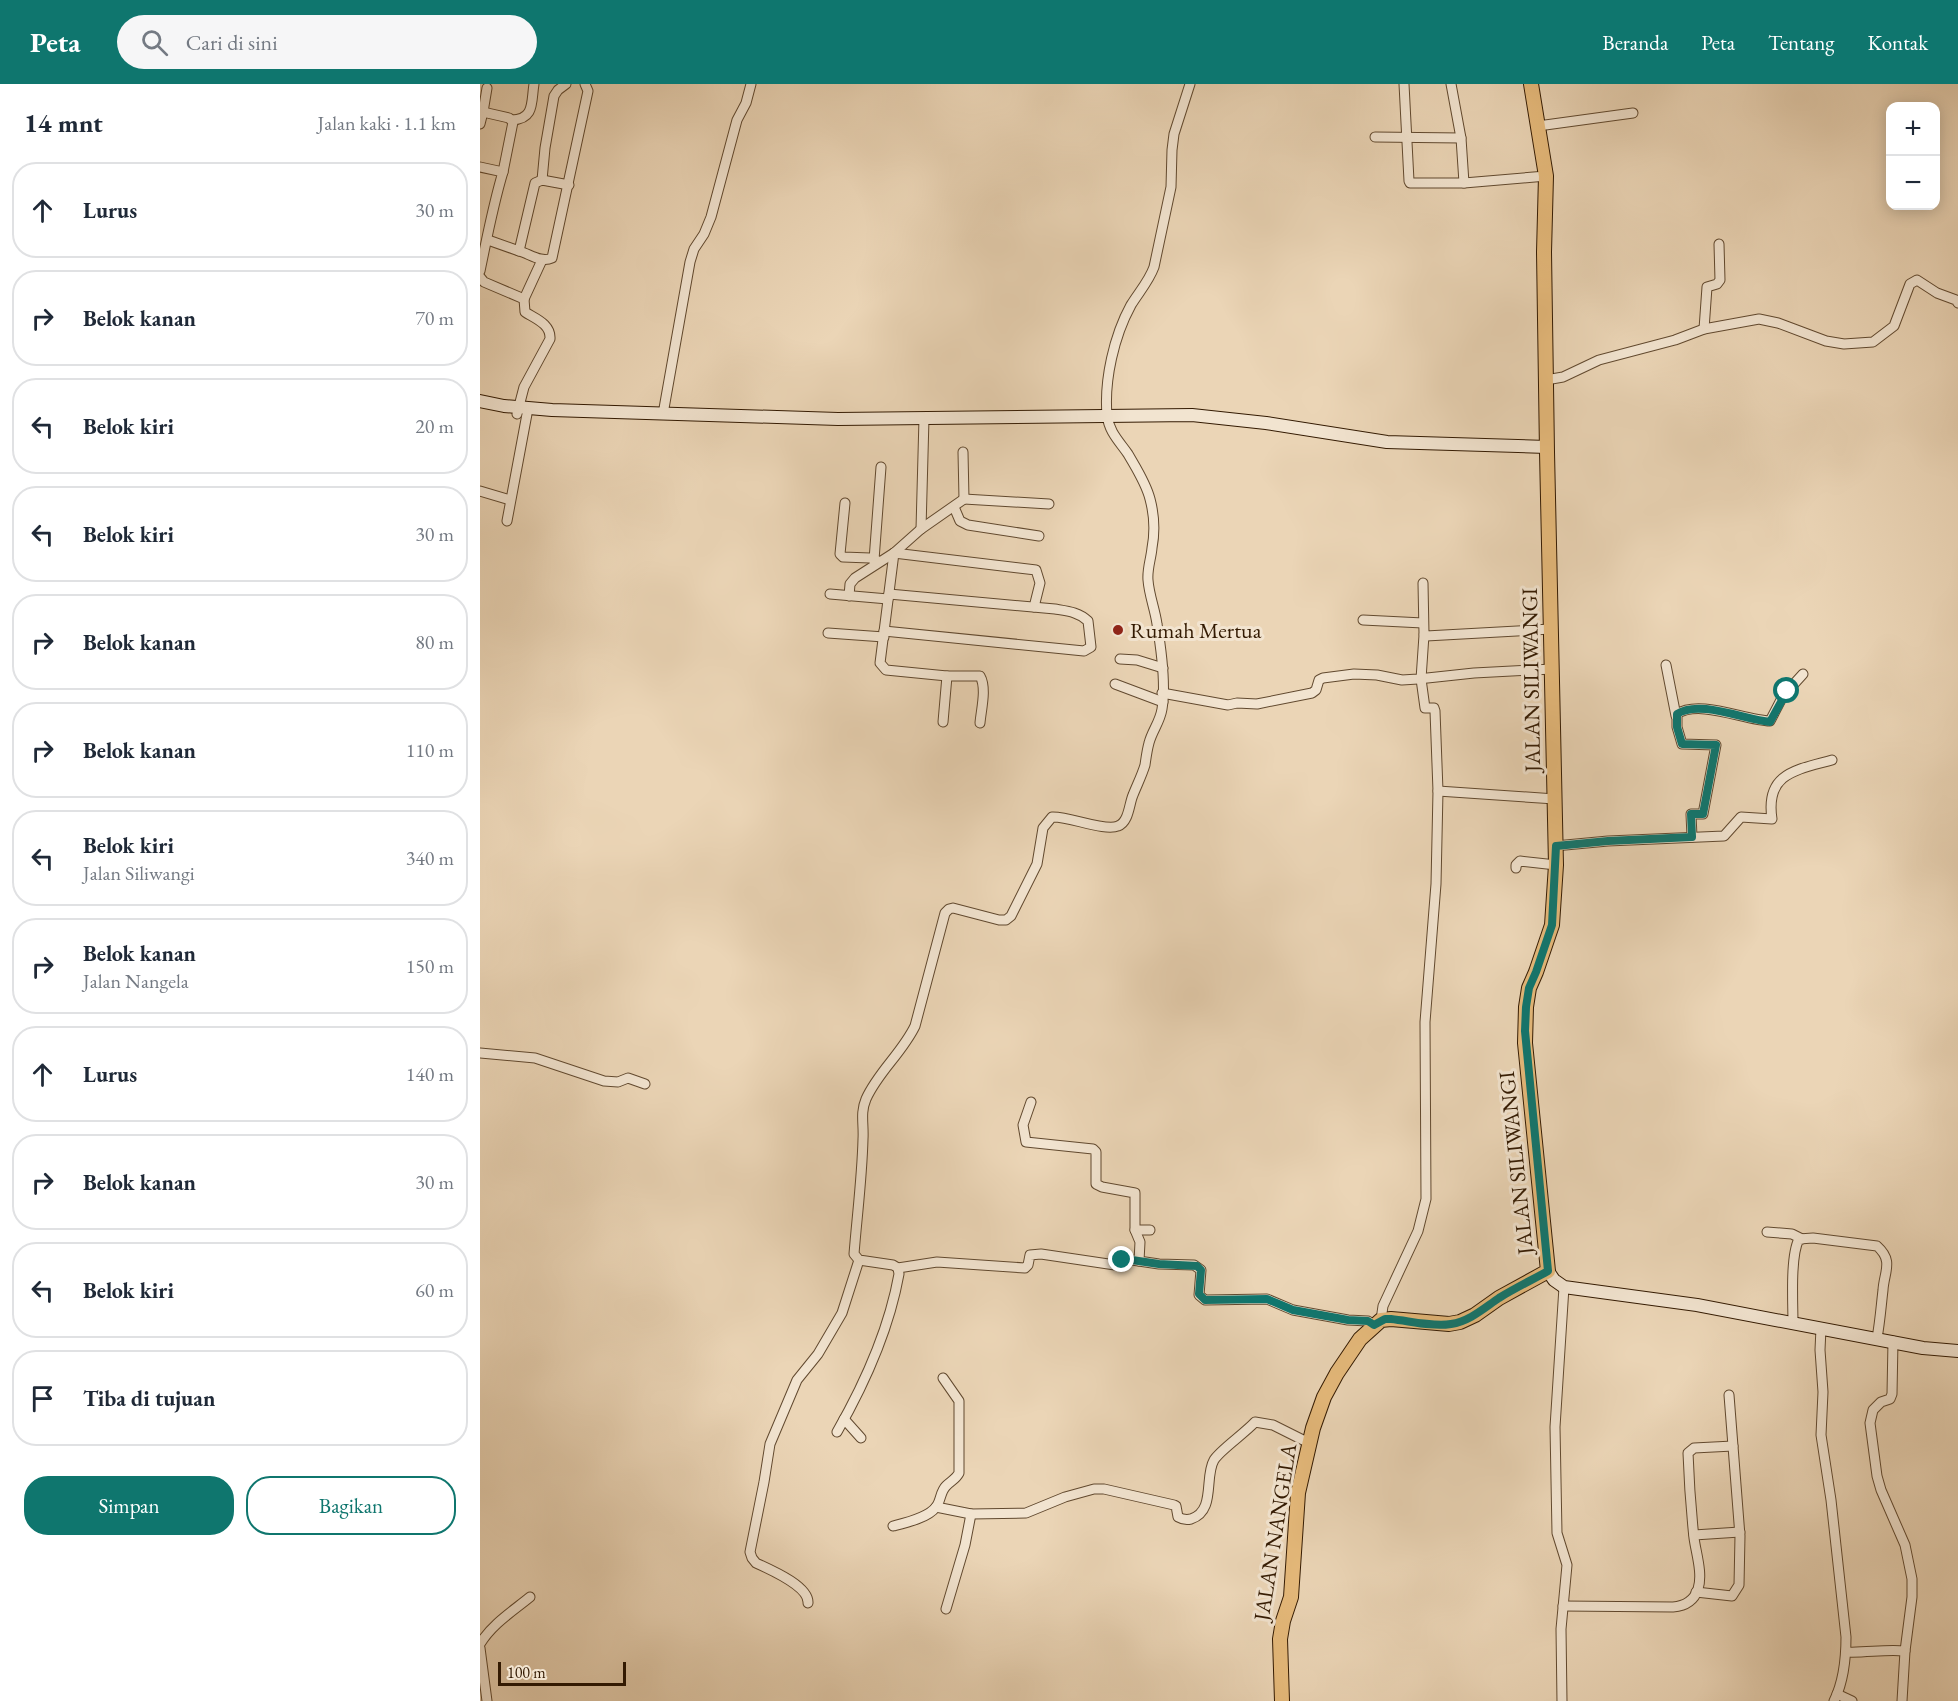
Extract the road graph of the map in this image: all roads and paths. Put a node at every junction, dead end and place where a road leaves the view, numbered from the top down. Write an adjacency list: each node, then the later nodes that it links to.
1 (534, 84): 12 (street)
2 (566, 84): 21 (street)
3 (585, 84): 23 (street)
4 (750, 84): 37 (street)
5 (1190, 84): 39 (street)
6 (1404, 84): 15 (street)
7 (1451, 84): 17 (street)
8 (1531, 84): 14 (main road, JALAN SILIWANGI)
9 (488, 88): 10 (street)
10 (483, 112): 12 (street); 13 (street)
11 (1633, 113): 14 (street)
12 (512, 120): 19 (street)
13 (480, 124)
14 (1538, 126): 20 (main road, JALAN SILIWANGI)
15 (1406, 136): 16 (street); 17 (street); 22 (street)
16 (1375, 137)
17 (1461, 138): 22 (street)
18 (480, 167): 19 (street)
19 (503, 172): 24 (street)
20 (1546, 176): 22 (street); 33 (main road, JALAN SILIWANGI)
21 (542, 180): 23 (street); 26 (street)
22 (1464, 183)
23 (569, 185): 27 (street)
24 (488, 240): 26 (street); 28 (street)
25 (1719, 244): 32 (street)
26 (519, 251): 27 (street)
27 (542, 260): 30 (street)
28 (480, 271)
29 (480, 277): 30 (street)
30 (524, 299): 36 (street)
31 (1958, 303): 32 (street)
32 (1704, 329): 33 (street)
33 (1546, 380): 41 (main road, JALAN SILIWANGI)
34 (480, 401): 36 (street)
35 (480, 409): 36 (street)
36 (521, 412): 37 (street); 38 (street); 46 (street)
37 (663, 414): 38 (street)
38 (723, 418): 40 (street)
39 (1108, 418): 40 (street); 41 (street); 68 (street)
40 (924, 422): 51 (street)
41 (1547, 449): 62 (main road, JALAN SILIWANGI)
42 (963, 452): 45 (street)
43 (881, 467): 54 (street)
44 (480, 491): 46 (street)
45 (964, 499): 48 (street); 49 (street)
46 (510, 501): 50 (street)
47 (845, 503): 54 (street)
48 (1049, 504)
49 (954, 507): 51 (street); 52 (street)
50 (507, 521)
51 (921, 529): 53 (street)
52 (1039, 536)
53 (894, 553): 54 (street); 58 (street); 59 (street)
54 (876, 560): 57 (street)
55 (1423, 582): 61 (street)
56 (830, 594): 57 (street)
57 (849, 596): 58 (street)
58 (889, 596): 59 (street); 64 (street)
59 (1034, 607): 64 (street)
60 (1362, 620): 61 (street)
61 (1423, 623): 65 (street)
62 (1551, 629): 65 (street); 69 (main road, JALAN SILIWANGI)
63 (828, 633): 64 (street)
64 (884, 634): 71 (street)
65 (1424, 635): 72 (street)
66 (1120, 659): 68 (street)
67 (1666, 665): 75 (street)
68 (1163, 668): 74 (street)
69 (1552, 669): 72 (street); 80 (main road, JALAN SILIWANGI)
70 (1803, 674): 75 (street)
71 (947, 676): 76 (street); 77 (street)
72 (1421, 679): 74 (street); 79 (street)
73 (1115, 684): 74 (street)
74 (1162, 698): 92 (street)
75 (1676, 716): 81 (street)
76 (943, 722)
77 (980, 723)
78 (1832, 760): 81 (street)
79 (1438, 791): 80 (street); 97 (street)
80 (1555, 799): 82 (main road, JALAN SILIWANGI)
81 (1692, 837): 82 (street)
82 (1556, 846): 83 (main road, JALAN SILIWANGI)
83 (1556, 865): 84 (street); 95 (main road, JALAN SILIWANGI)
84 (1516, 868)
85 (480, 1053): 86 (street)
86 (645, 1084)
87 (1031, 1102): 88 (street)
88 (1136, 1230): 89 (street); 93 (street)
89 (1150, 1230)
90 (1767, 1232): 91 (street)
91 (1802, 1239): 98 (street); 100 (street)
92 (859, 1260): 94 (street); 117 (street)
93 (1139, 1261): 94 (street); 97 (street)
94 (898, 1268): 105 (street)
95 (1548, 1271): 96 (street); 97 (main road)
96 (1564, 1287): 98 (street); 118 (street)
97 (1378, 1323): 108 (main road, JALAN NANGELA)
98 (1794, 1324): 99 (street)
99 (1821, 1328): 100 (street); 122 (street)
100 (1877, 1338): 101 (street)
101 (1893, 1341): 102 (street); 121 (street)
102 (1952, 1351)
103 (943, 1378): 110 (street)
104 (1729, 1395): 109 (street)
105 (844, 1419): 106 (street); 107 (street)
106 (837, 1432)
107 (861, 1438)
108 (1309, 1443): 111 (street); 126 (main road, JALAN NANGELA)
109 (1733, 1446): 113 (street); 114 (street)
110 (936, 1507): 111 (street); 112 (street)
111 (971, 1514): 119 (street)
112 (893, 1526)
113 (1740, 1532): 114 (street); 115 (street)
114 (1694, 1535): 115 (street)
115 (1696, 1592): 118 (street)
116 (530, 1597): 120 (street)
117 (808, 1603)
118 (1563, 1606): 127 (street)
119 (946, 1609)
120 (480, 1646): 123 (street)
121 (1905, 1651): 122 (street); 129 (street)
122 (1846, 1652): 124 (street)
123 (481, 1669): 125 (street)
124 (1836, 1698): 128 (street)
125 (487, 1701)
126 (1282, 1701)
127 (1562, 1701)
128 (1852, 1701)
129 (1902, 1701)

